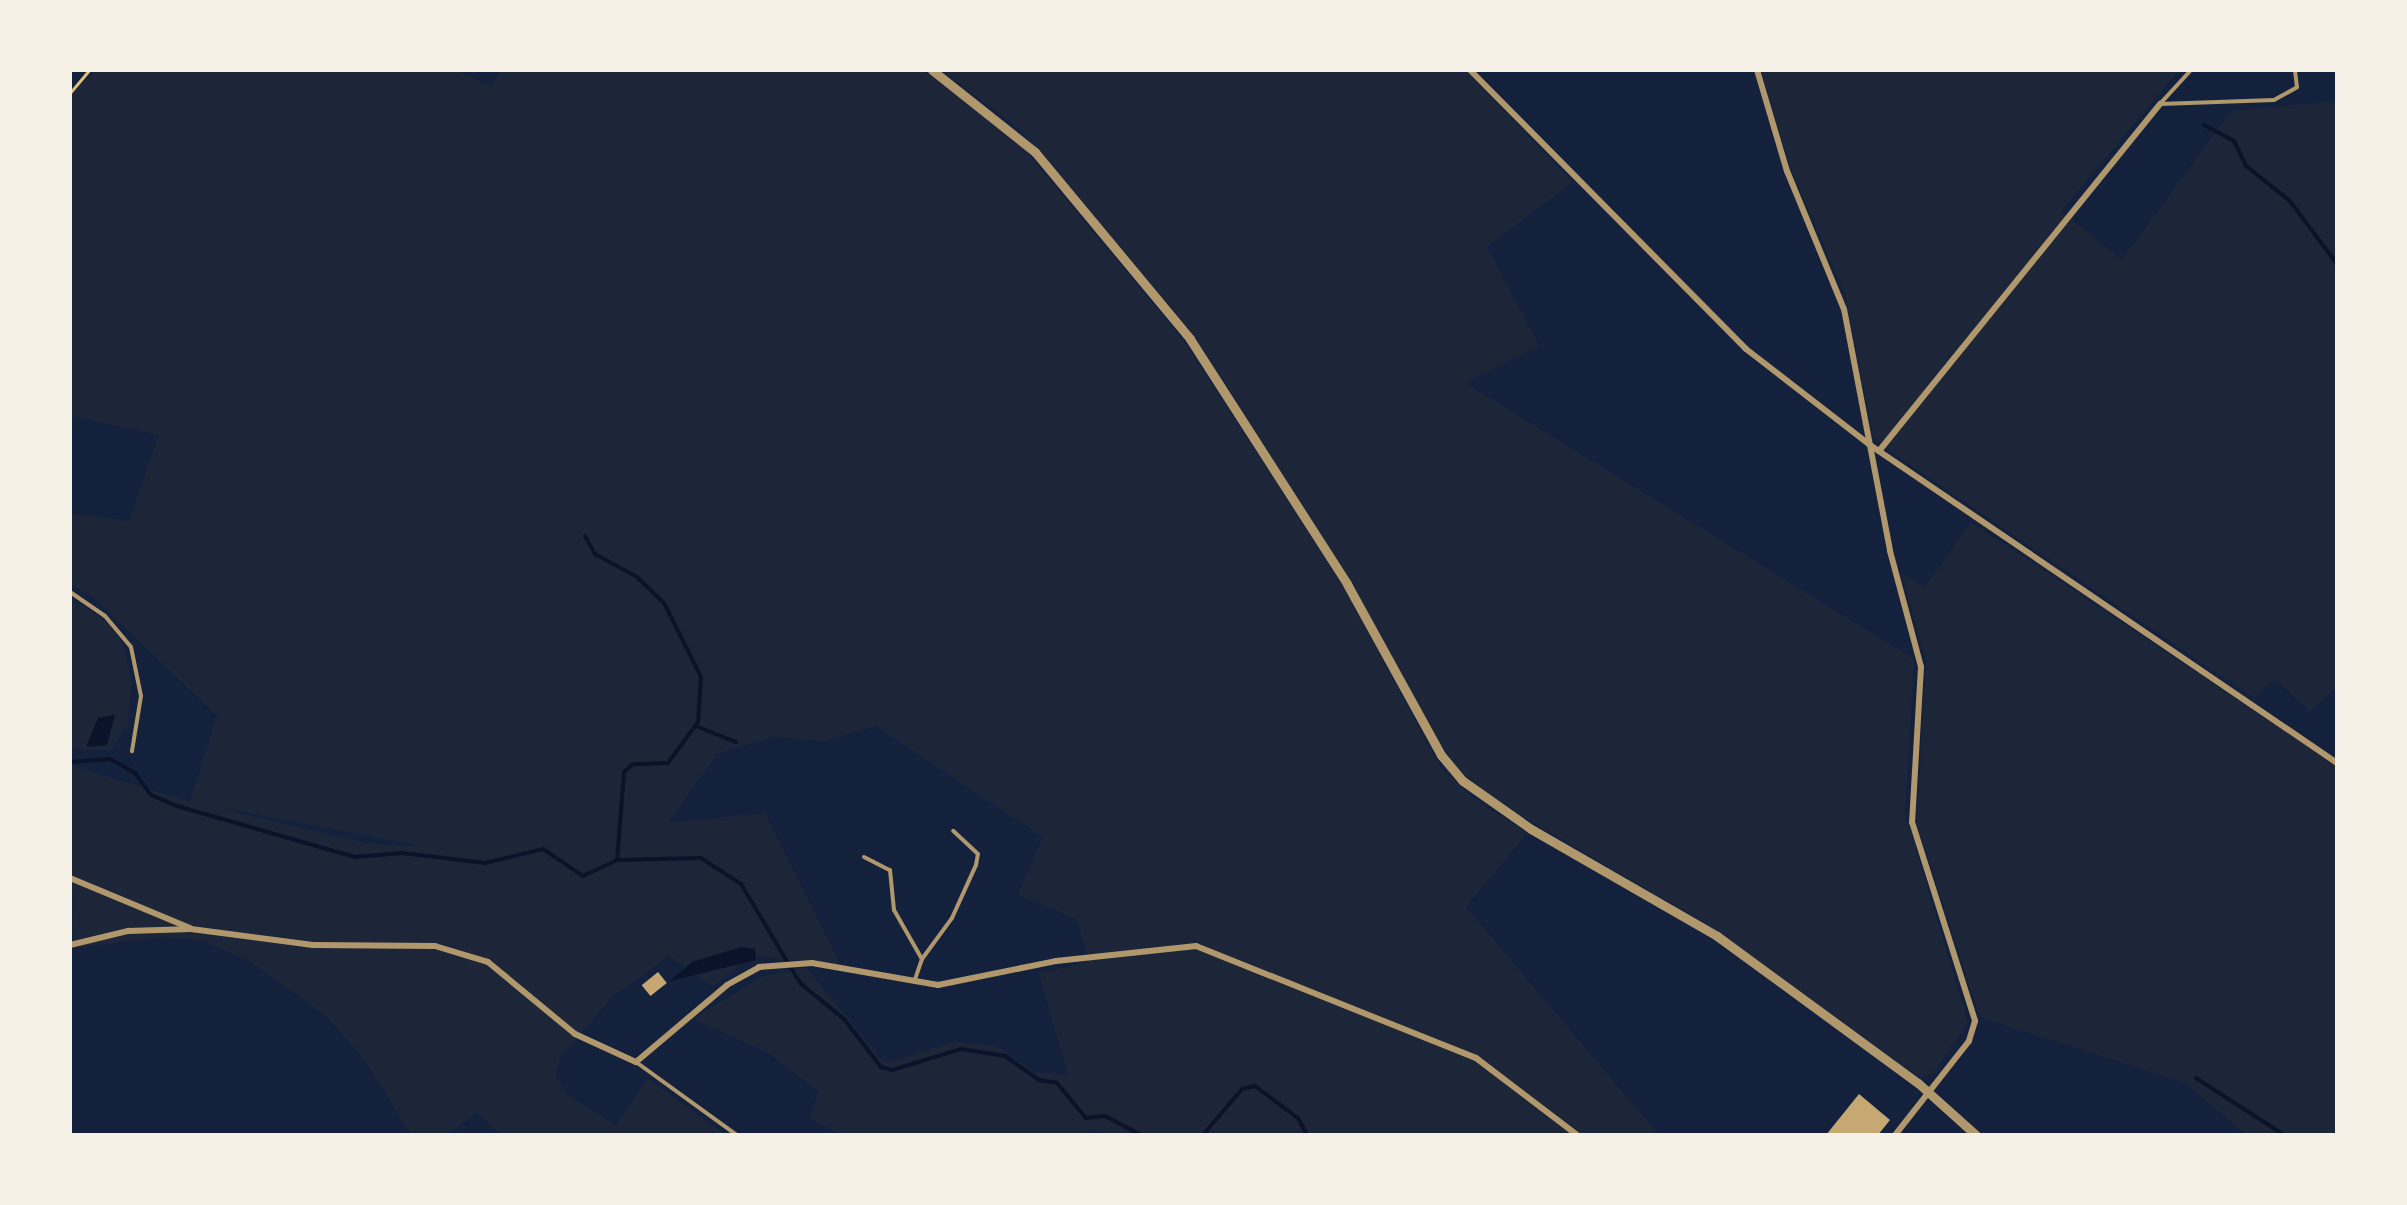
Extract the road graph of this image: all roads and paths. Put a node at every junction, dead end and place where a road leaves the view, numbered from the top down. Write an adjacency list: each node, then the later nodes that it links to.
1 (89, 70): 7 (path)
2 (932, 70): 22 (street)
3 (1470, 70): 9 (street)
4 (1757, 70): 9 (street)
5 (2191, 70): 8 (lane)
6 (2295, 70): 8 (lane)
7 (70, 93)
8 (2160, 104): 10 (street)
9 (1870, 445): 10 (street); 22 (street)
10 (1879, 451): 13 (street)
11 (70, 592): 12 (lane)
12 (132, 750)
13 (2337, 763)
14 (954, 831): 19 (lane)
15 (864, 857): 19 (lane)
16 (70, 878): 17 (street)
17 (191, 929): 18 (street); 21 (street)
18 (70, 945)
19 (922, 959): 20 (lane)
20 (913, 983): 21 (street); 24 (street)
21 (636, 1062): 23 (lane)
22 (1928, 1092): 25 (street); 26 (street)
23 (737, 1135)
24 (1578, 1135)
25 (1895, 1135)
26 (1976, 1135)

